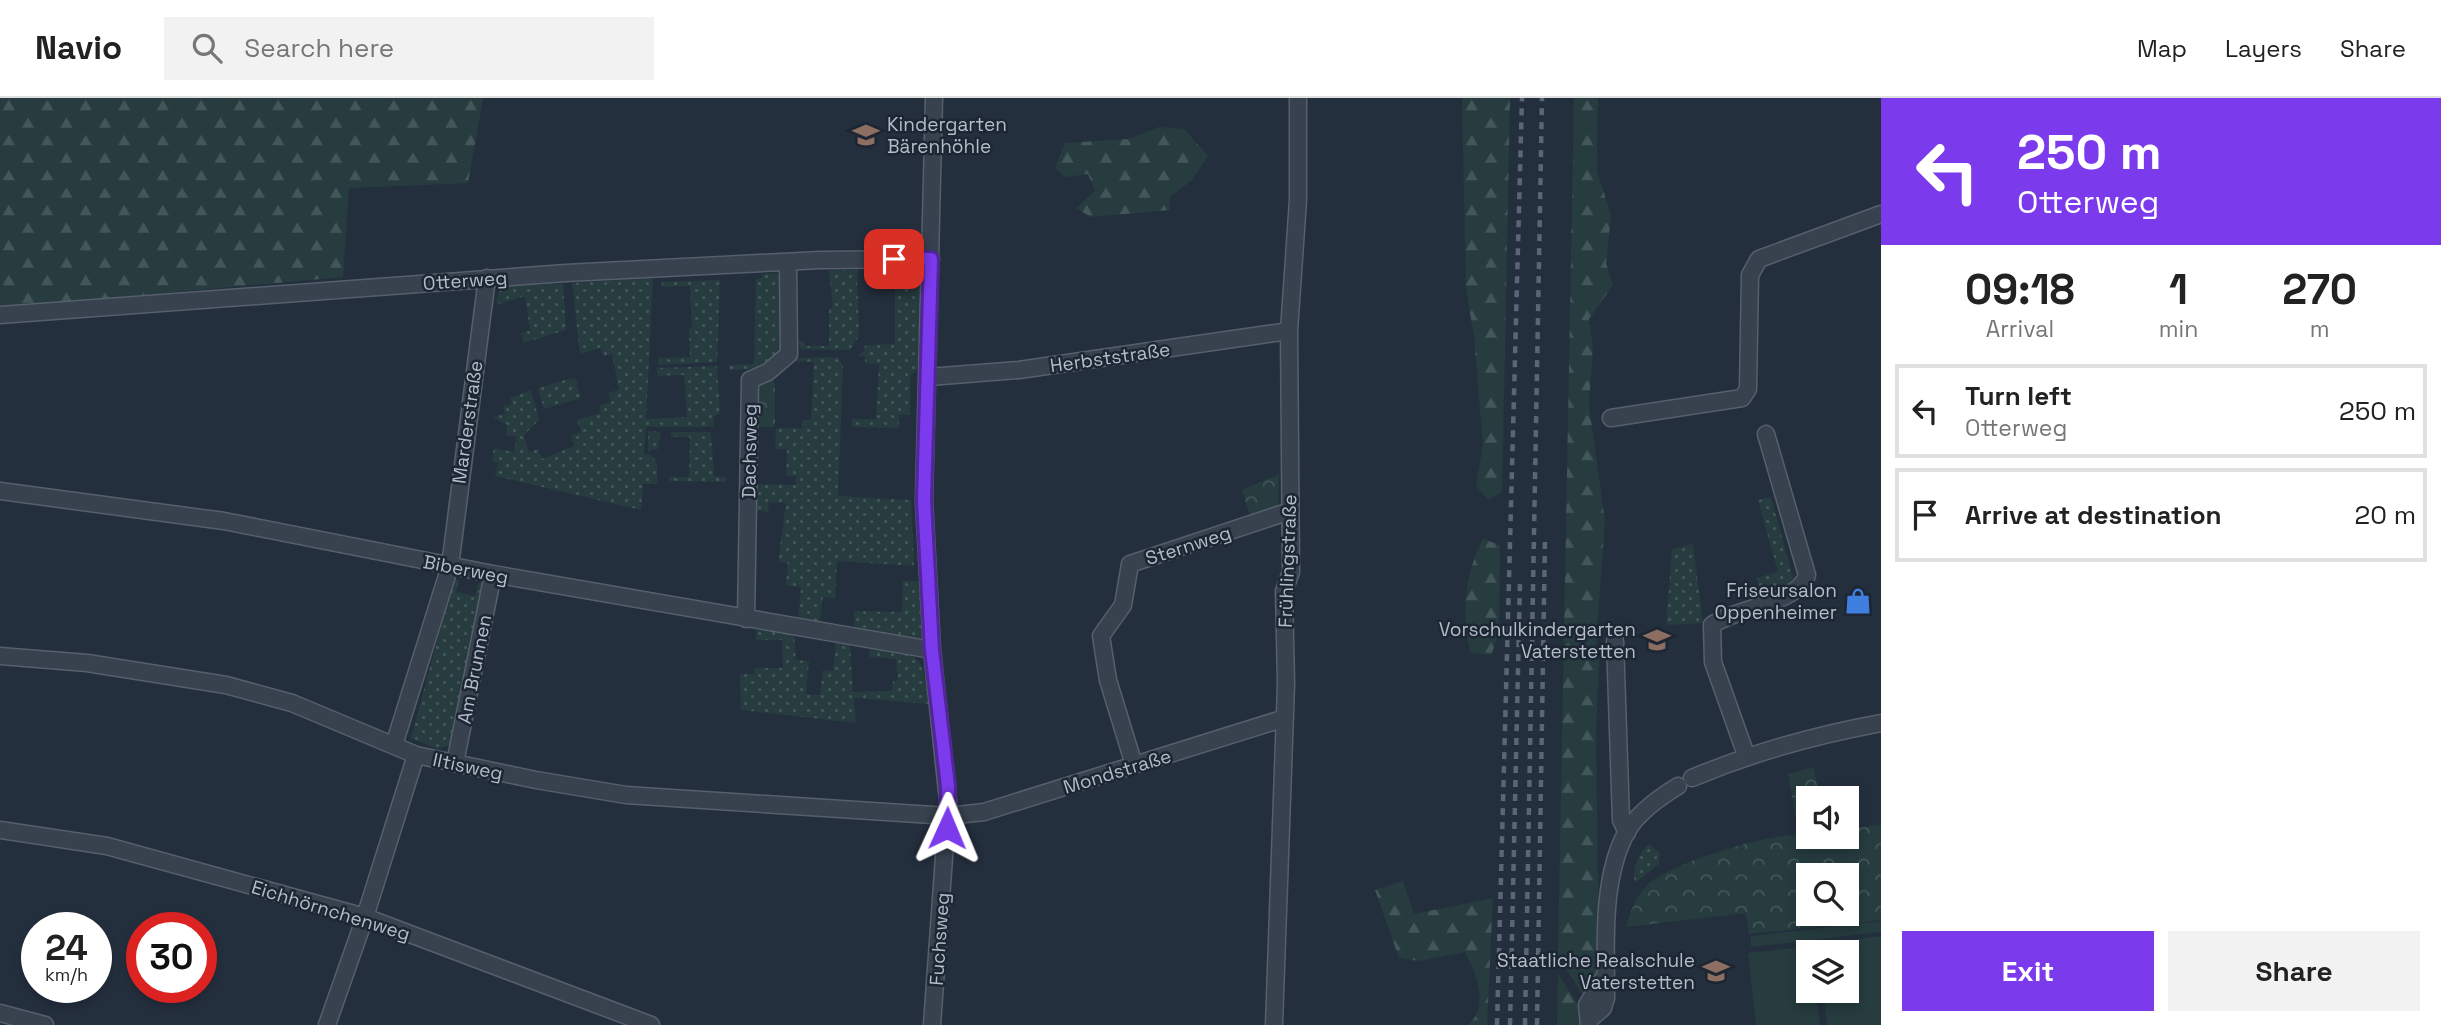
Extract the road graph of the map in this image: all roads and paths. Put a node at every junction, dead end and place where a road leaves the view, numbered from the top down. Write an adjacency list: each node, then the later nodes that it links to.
1 (934, 98): 4 (street, Fuchsweg)
2 (1298, 98): 8 (street, Frühlingstraße)
3 (1881, 214): 10 (street)
4 (931, 259): 5 (street, Otterweg); 9 (street, Fuchsweg)
5 (789, 263): 6 (street, Otterweg); 16 (street, Dachsweg)
6 (487, 278): 7 (street, Otterweg); 14 (street, Marderstraße)
7 (0, 315)
8 (1289, 331): 9 (street, Herbststraße); 13 (street, Frühlingstraße)
9 (929, 377): 18 (street, Fuchsweg)
10 (1611, 418)
11 (1766, 434): 24 (street)
12 (0, 491): 14 (street, Biberweg)
13 (1290, 511): 20 (street, Frühlingstraße); 26 (street, Sternweg)
14 (450, 566): 15 (street, Biberweg); 22 (street)
15 (493, 574): 16 (street, Biberweg); 25 (street, Am Brunnen)
16 (746, 619): 18 (street, Biberweg)
17 (1615, 641): 29 (street)
18 (932, 650): 27 (street, Fuchsweg)
19 (0, 656): 22 (street, Iltisweg)
20 (1285, 718): 26 (street, Mondstraße); 37 (street, Frühlingstraße)
21 (1881, 723): 24 (street)
22 (394, 745): 23 (street, Iltisweg)
23 (416, 755): 25 (street, Iltisweg); 30 (street)
24 (1746, 755): 29 (street)
25 (455, 763): 27 (street, Iltisweg)
26 (1134, 765): 27 (street, Mondstraße)
27 (948, 816): 36 (street, Fuchsweg)
28 (0, 830): 30 (street, Eichhörnchenweg)
29 (1627, 833): 32 (street)
30 (365, 917): 34 (street); 35 (street, Eichhörnchenweg)
31 (0, 1013): 33 (street)
32 (1590, 1022)
33 (45, 1025)
34 (327, 1025)
35 (651, 1025)
36 (932, 1025)
37 (1274, 1025)

